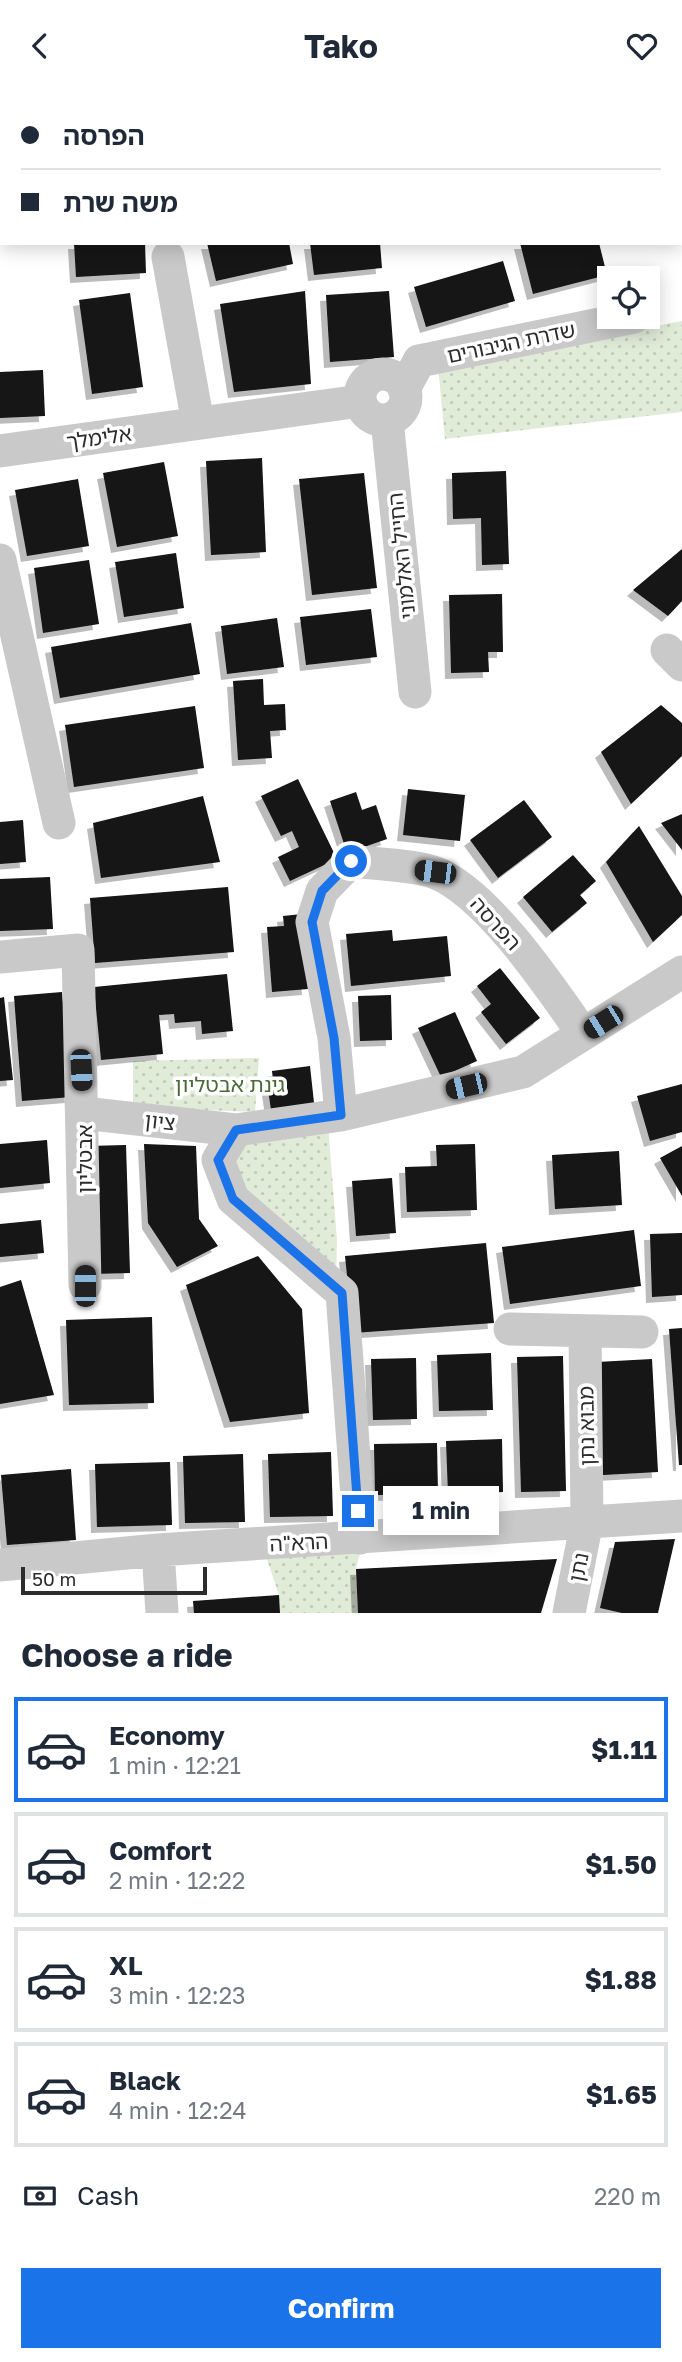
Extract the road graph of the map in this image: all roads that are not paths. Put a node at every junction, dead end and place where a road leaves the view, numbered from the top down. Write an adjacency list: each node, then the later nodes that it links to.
1 (168, 257): 4 (street)
2 (597, 325): 3 (street, שדרת הגיבורים)
3 (373, 410): 4 (street, אלימלך); 7 (street, החייל האלמוני)
4 (198, 423): 5 (street, אלימלך)
5 (0, 451)
6 (0, 560): 8 (street)
7 (415, 692)
8 (60, 823)
9 (0, 957): 12 (street, אבטליון)
10 (682, 972): 11 (street, ציון)
11 (583, 1034): 13 (street, ציון); 13 (street, הפרסה)
12 (83, 1113): 14 (street, ציון); 15 (street, אבטליון)
13 (341, 1115): 14 (street, ציון)
14 (236, 1130): 21 (street)
15 (85, 1286)
16 (510, 1329): 17 (street)
17 (585, 1331): 18 (street); 20 (street, מבוא נתן)
18 (642, 1332)
19 (682, 1516): 20 (street, הרא"ה)
20 (587, 1521): 21 (street, הרא"ה); 25 (street, נתן)
21 (360, 1538): 22 (street, הרא"ה)
22 (158, 1550): 23 (street, הרא"ה); 24 (street)
23 (0, 1565)
24 (162, 1613)
25 (569, 1613)

